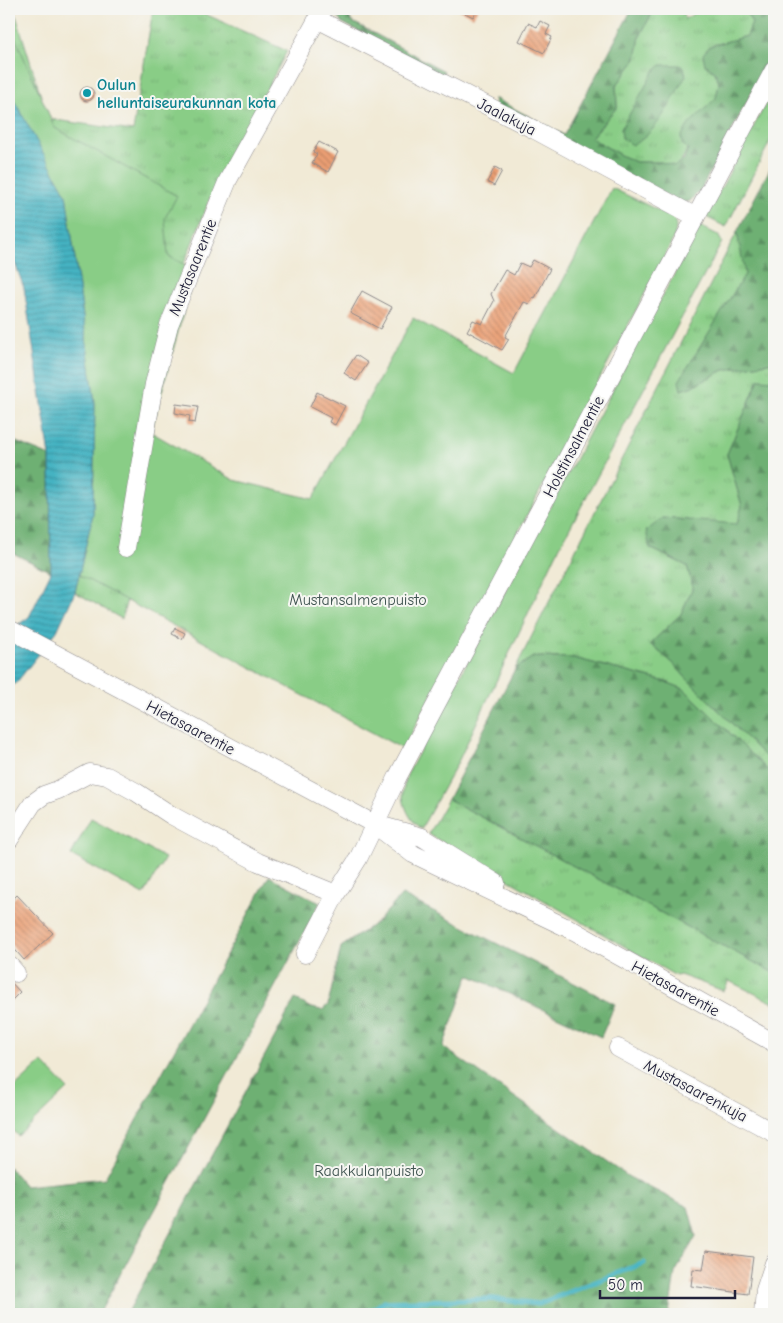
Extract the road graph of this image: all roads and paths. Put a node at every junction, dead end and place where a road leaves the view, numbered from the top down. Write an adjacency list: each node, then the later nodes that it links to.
1 (320, 14): 3 (street, Jaalakuja); 4 (street, Mustasaarentie)
2 (774, 70): 3 (street, Holstinsalmentie)
3 (696, 217): 6 (street, Holstinsalmentie)
4 (126, 548)
5 (9, 629): 6 (street, Hietasaarentie)
6 (374, 824): 8 (street, Holstinsalmentie); 10 (street, Hietasaarentie)
7 (9, 840): 8 (street)
8 (336, 894): 9 (street, Holstinsalmentie)
9 (305, 954)
10 (774, 1043)
11 (618, 1048): 12 (street, Mustasaarenkuja)
12 (774, 1132)
13 (774, 1263): 14 (street)
14 (762, 1314)

